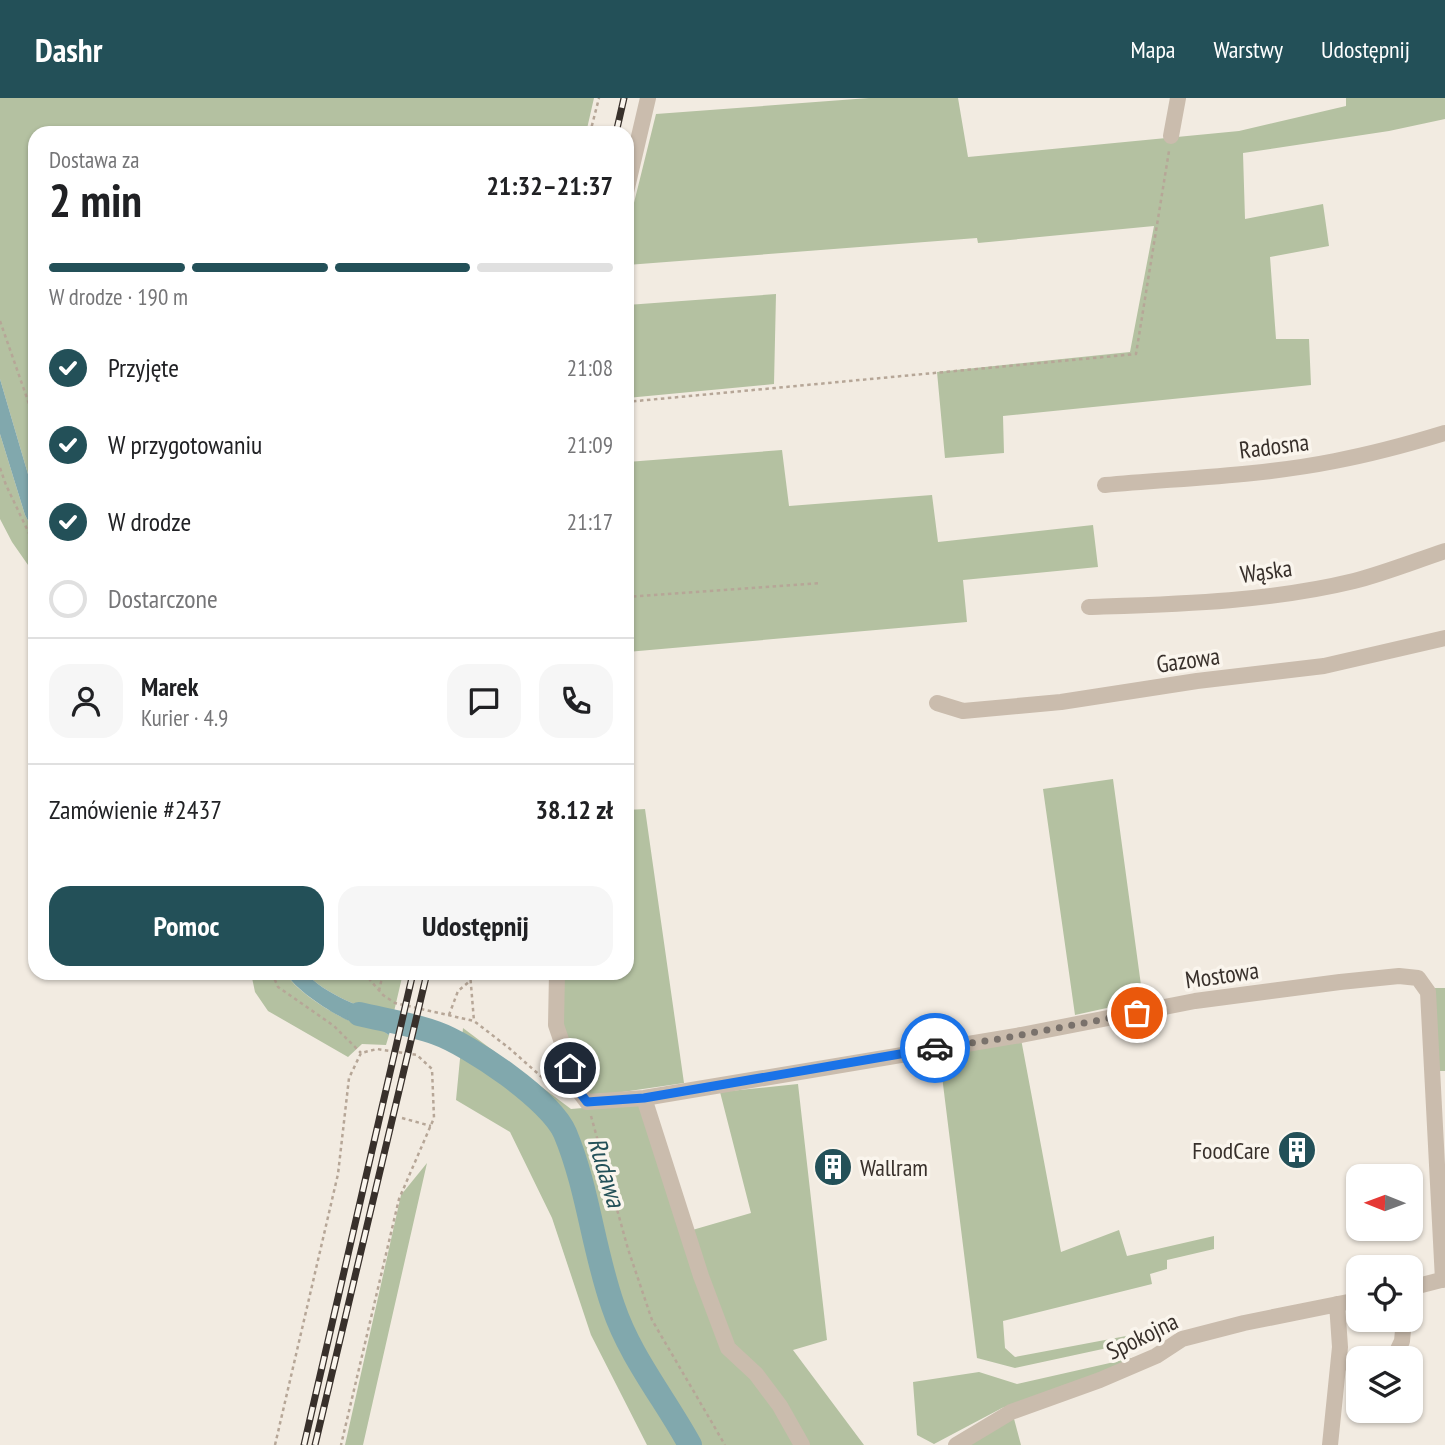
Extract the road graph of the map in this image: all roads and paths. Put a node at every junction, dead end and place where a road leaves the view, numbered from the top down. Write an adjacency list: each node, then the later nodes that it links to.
1 (598, 98): 4 (path)
2 (648, 98): 6 (street)
3 (1178, 98): 5 (street)
4 (592, 126)
5 (1171, 136): 9 (path)
6 (634, 158)
7 (0, 321): 8 (path)
8 (28, 401)
9 (634, 401)
10 (1445, 433): 12 (street, Radosna)
11 (0, 468): 13 (path)
12 (1105, 485)
13 (28, 532)
14 (1445, 551): 17 (street, Wąska)
15 (821, 583): 16 (path)
16 (634, 596)
17 (1089, 607)
18 (1445, 638): 19 (street, Gazowa)
19 (937, 703)
20 (275, 980): 28 (path)
21 (370, 980): 25 (path)
22 (381, 980): 25 (path)
23 (557, 980): 30 (street)
24 (470, 981): 26 (path); 27 (path)
25 (379, 991): 26 (path)
26 (449, 1015): 27 (path)
27 (474, 1021): 30 (path)
28 (361, 1053): 32 (path); 39 (path)
29 (644, 1098): 30 (street); 33 (street, Mostowa); 42 (street)
30 (587, 1102): 41 (path)
31 (402, 1118): 32 (path)
32 (431, 1126): 40 (path)
33 (1444, 1280): 34 (street)
34 (1423, 1284)
35 (1346, 1302): 36 (street, Spokojna)
36 (1337, 1304): 37 (street); 43 (street, Spokojna)
37 (1339, 1362): 38 (street); 44 (street)
38 (1346, 1362)
39 (275, 1445)
40 (341, 1445)
41 (725, 1445)
42 (802, 1445)
43 (956, 1445)
44 (1330, 1445)

